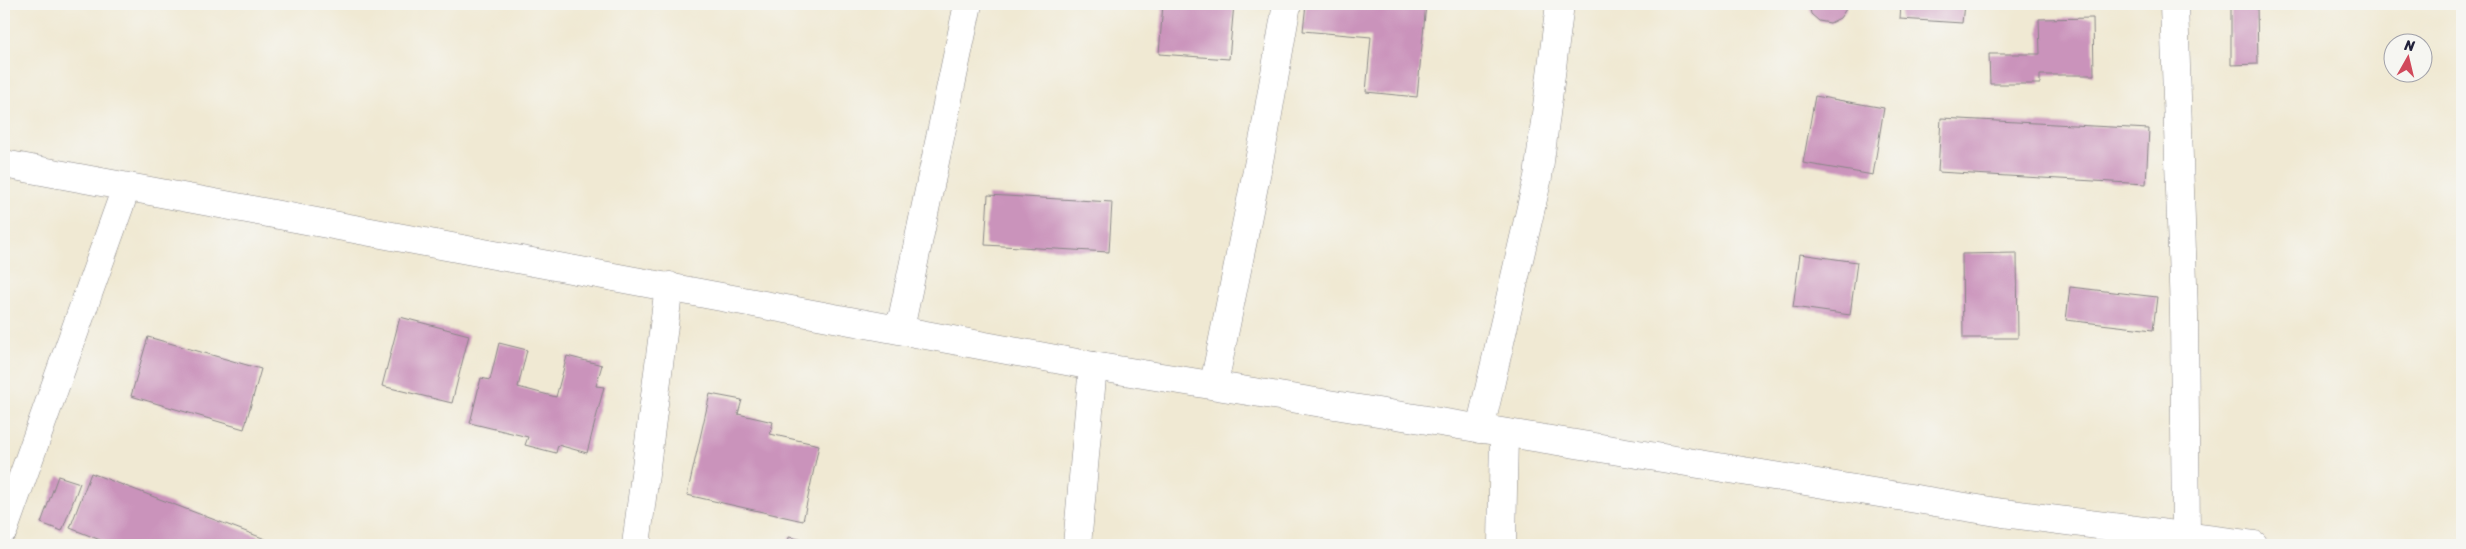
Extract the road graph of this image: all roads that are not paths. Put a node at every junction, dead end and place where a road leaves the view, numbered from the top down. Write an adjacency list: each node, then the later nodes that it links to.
1 (968, 4): 8 (street)
2 (1287, 4): 10 (street)
3 (1560, 4): 11 (street)
4 (2174, 4): 13 (street)
5 (4, 164): 6 (street)
6 (126, 188): 7 (street); 12 (street)
7 (669, 286): 8 (street); 14 (street)
8 (900, 329): 9 (street)
9 (1092, 366): 10 (street); 15 (street)
10 (1214, 384): 11 (street)
11 (1492, 431): 13 (street); 16 (street)
12 (4, 529)
13 (2186, 536): 17 (street)
14 (636, 545)
15 (1077, 545)
16 (1502, 545)
17 (2254, 545)

